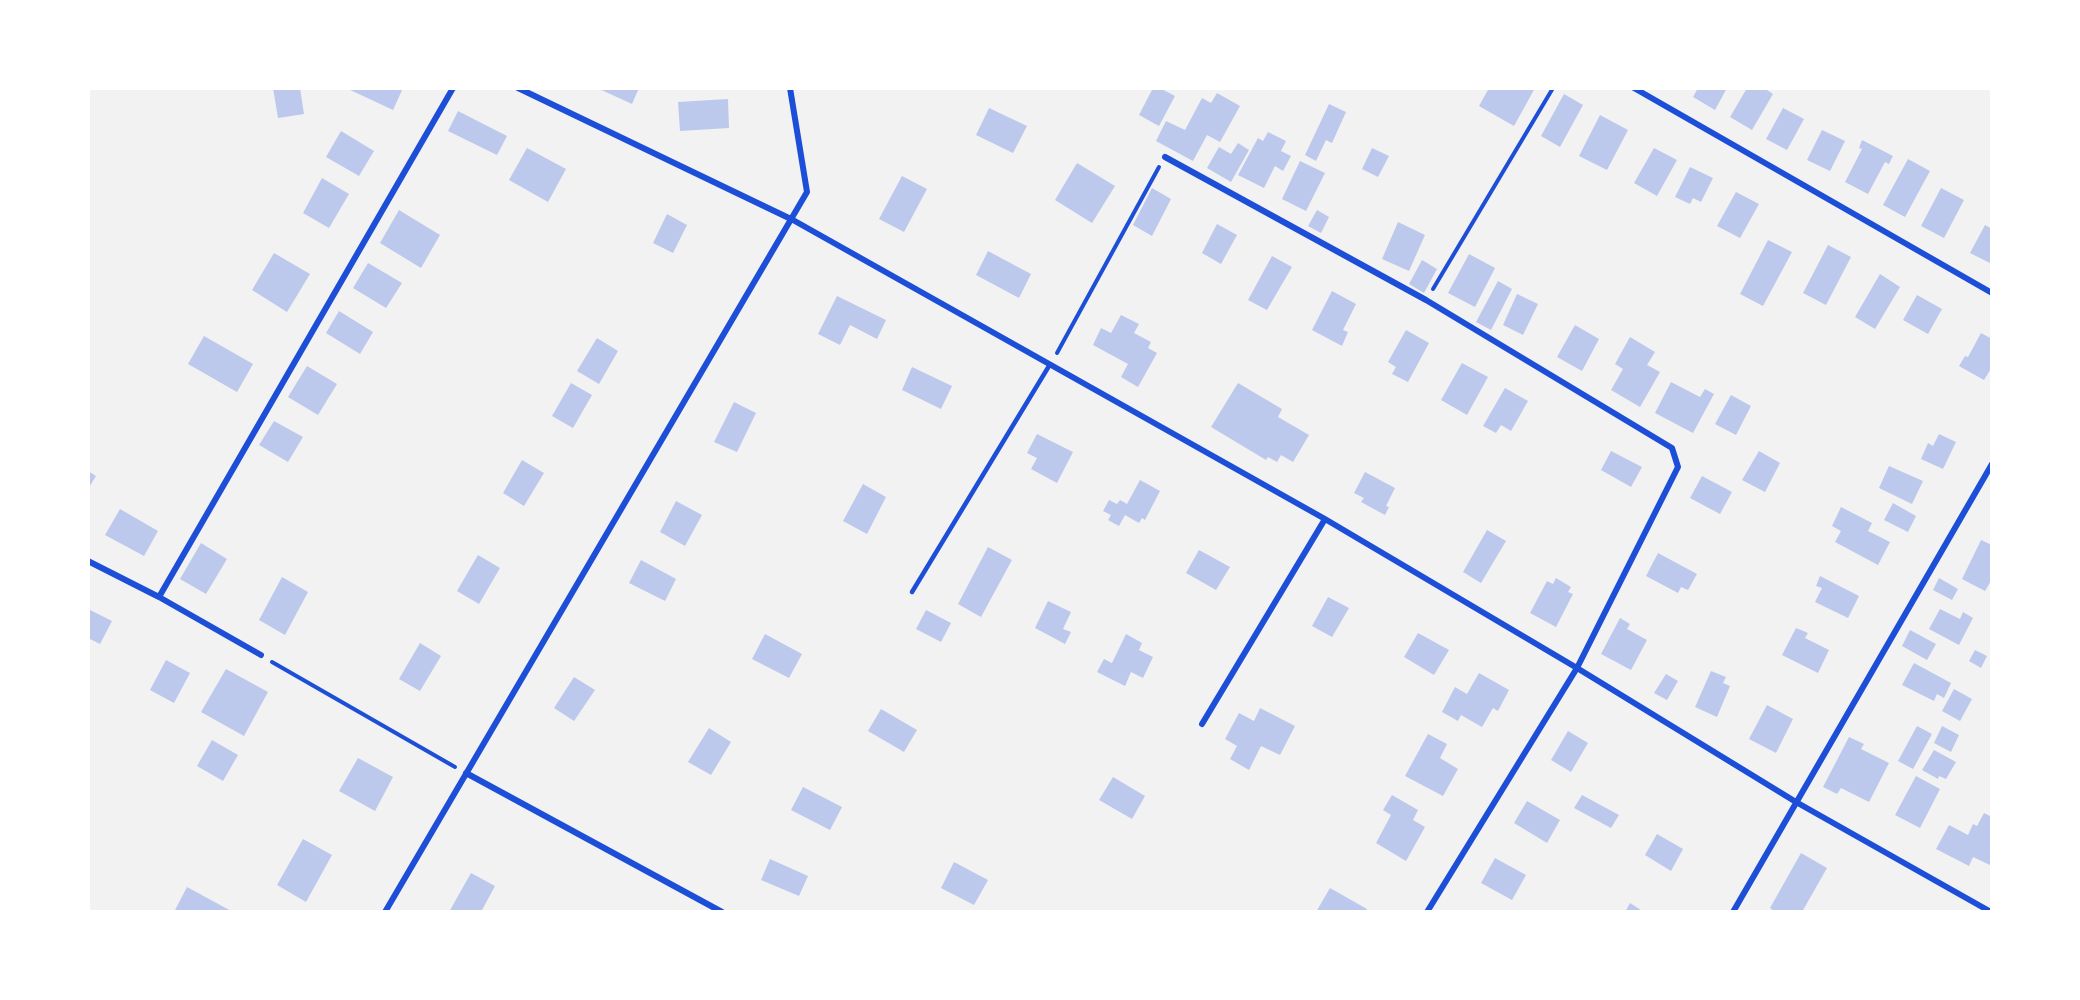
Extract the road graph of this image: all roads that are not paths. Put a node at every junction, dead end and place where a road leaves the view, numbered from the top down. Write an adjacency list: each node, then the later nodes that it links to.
1 (453, 88): 13 (street)
2 (518, 88): 6 (street)
3 (790, 88): 6 (street)
4 (1634, 88): 7 (street)
5 (1165, 157): 15 (street)
6 (793, 220): 8 (street); 17 (street)
7 (1992, 293)
8 (1049, 366): 10 (street); 12 (lane)
9 (1992, 464): 18 (street)
10 (1325, 519): 15 (street); 16 (street)
11 (88, 561): 13 (street)
12 (912, 592)
13 (159, 597): 14 (street)
14 (261, 655)
15 (1577, 668): 18 (street); 21 (street)
16 (1202, 724)
17 (466, 773): 19 (street); 20 (street)
18 (1796, 802): 22 (street); 23 (street)
19 (385, 912)
20 (722, 912)
21 (1427, 912)
22 (1733, 912)
23 (1991, 912)

